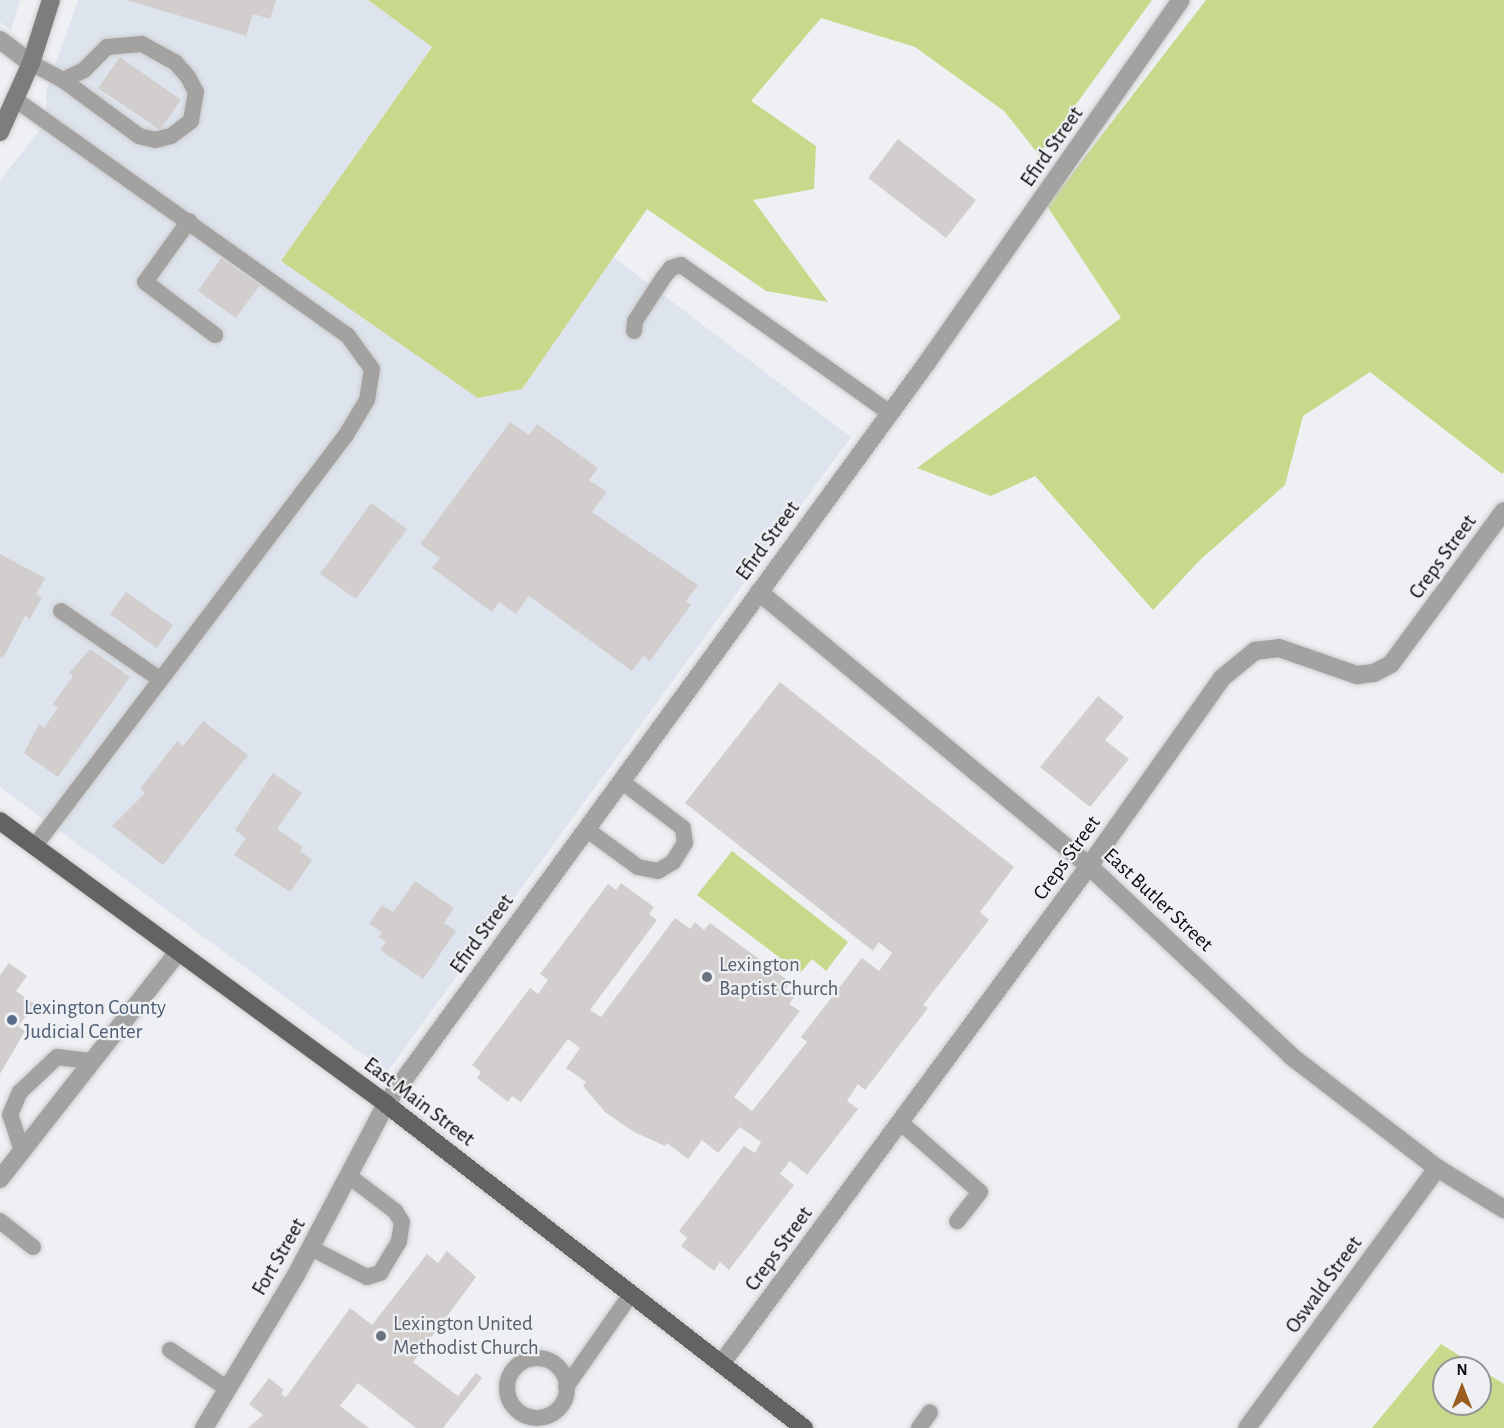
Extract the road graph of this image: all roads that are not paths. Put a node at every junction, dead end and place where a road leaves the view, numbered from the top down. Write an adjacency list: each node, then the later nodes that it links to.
1 (51, 0): 4 (main road)
2 (1181, 0): 11 (street, Efird Street)
3 (0, 40): 4 (street)
4 (32, 63): 5 (lane); 6 (main road)
5 (63, 80): 5 (lane)
6 (16, 100): 7 (main road); 8 (lane)
7 (0, 132)
8 (189, 221): 10 (lane); 15 (lane)
9 (634, 331): 11 (lane)
10 (215, 336)
11 (889, 412): 13 (street, Efird Street)
12 (1504, 511): 20 (street, Creps Street)
13 (759, 592): 16 (street, Efird Street); 20 (street, East Butler Street)
14 (61, 611): 15 (lane)
15 (158, 678): 19 (lane)
16 (621, 781): 18 (street, Efird Street); 18 (lane)
17 (0, 821): 19 (main road, East Main Street)
18 (586, 829): 23 (street, Efird Street)
19 (34, 847): 21 (main road, East Main Street)
20 (1089, 866): 24 (street, Creps Street); 26 (street, East Butler Street)
21 (178, 952): 22 (street); 23 (main road, East Main Street)
22 (92, 1060): 25 (street); 25 (lane)
23 (386, 1104): 27 (street, Fort Street); 34 (main road, East Main Street)
24 (900, 1122): 31 (lane); 36 (street, Creps Street)
25 (22, 1150): 28 (street)
26 (1437, 1168): 29 (street, East Butler Street); 44 (street, Oswald Street)
27 (350, 1177): 33 (street, Fort Street); 33 (lane)
28 (0, 1179)
29 (1504, 1209)
30 (0, 1221): 32 (lane)
31 (957, 1221)
32 (33, 1247)
33 (311, 1248): 38 (street, Fort Street)
34 (631, 1294): 36 (main road, East Main Street); 37 (lane)
35 (170, 1350): 38 (lane)
36 (722, 1364): 42 (main road, East Main Street)
37 (566, 1387): 40 (lane); 40 (lane)
38 (228, 1389): 41 (street, Fort Street)
39 (930, 1412): 43 (lane)
40 (542, 1423)
41 (204, 1428)
42 (804, 1428)
43 (919, 1428)
44 (1246, 1428)

